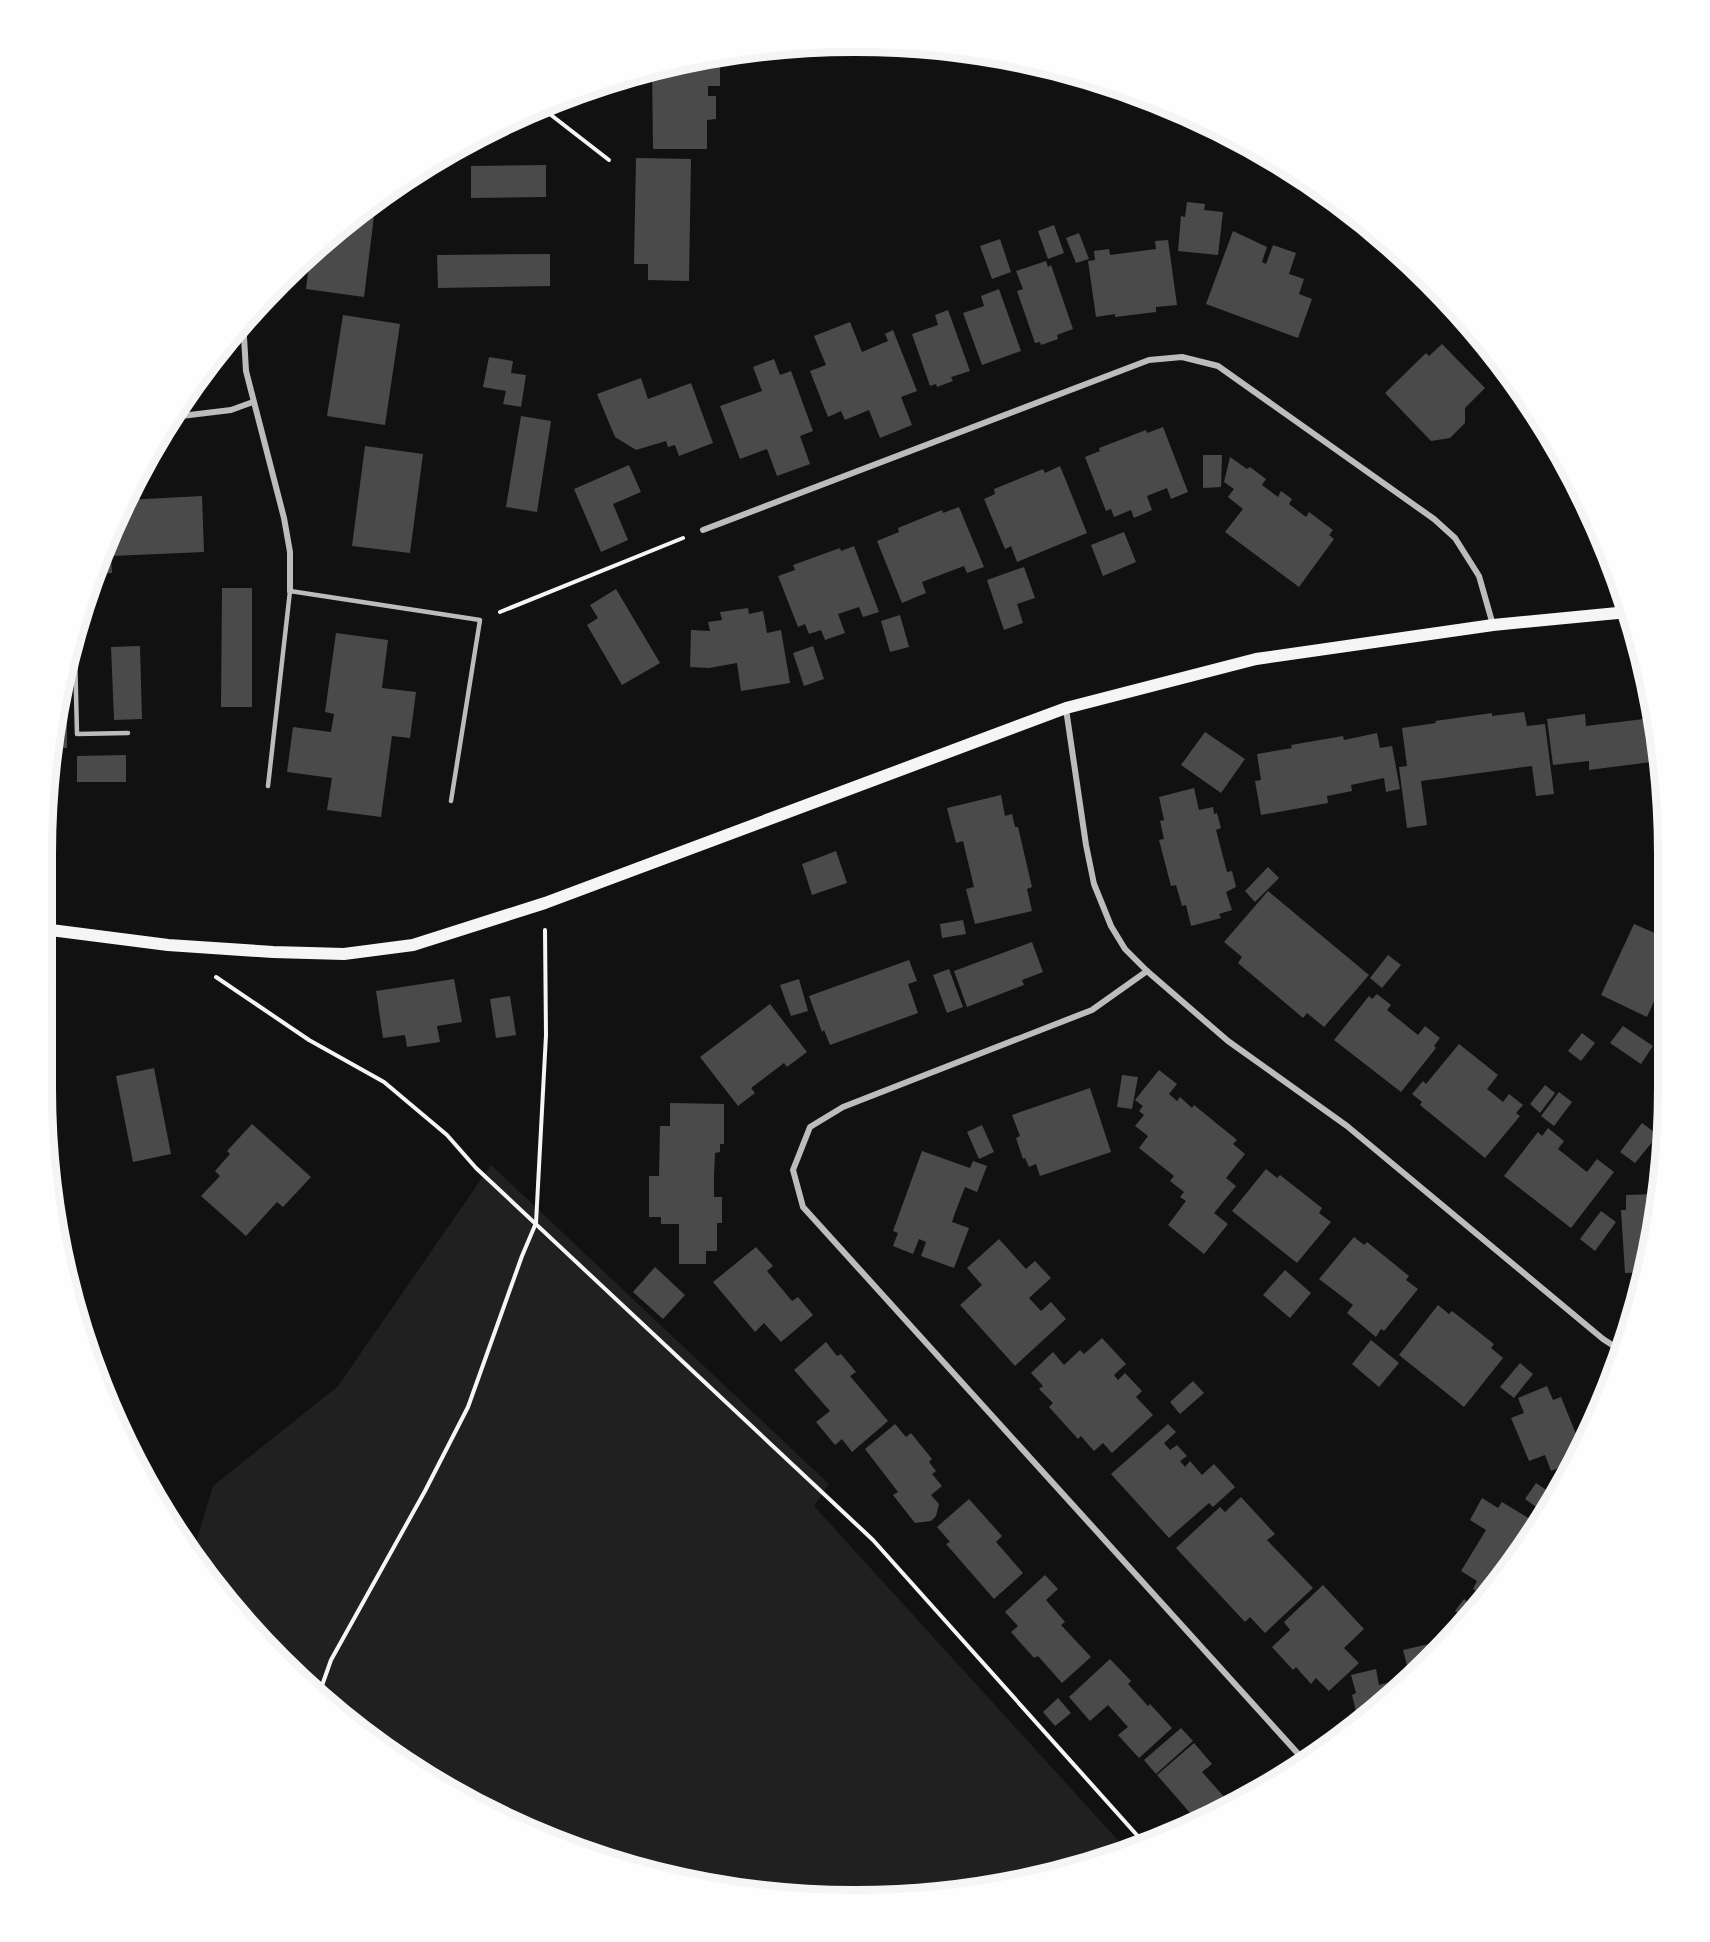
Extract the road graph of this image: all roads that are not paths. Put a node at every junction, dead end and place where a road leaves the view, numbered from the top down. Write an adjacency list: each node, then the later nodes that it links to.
1 (244, 336): 2 (street)
2 (253, 402): 3 (street); 5 (street)
3 (184, 416)
4 (703, 530): 7 (street)
5 (290, 591): 11 (lane); 12 (lane)
6 (1620, 613): 7 (main road)
7 (1493, 626): 9 (main road)
8 (74, 673): 10 (lane)
9 (1066, 708): 13 (main road); 14 (street)
10 (128, 733)
11 (268, 786)
12 (451, 801)
13 (52, 930)
14 (1146, 972): 15 (street); 16 (street)
15 (1615, 1346)
16 (1299, 1755)

